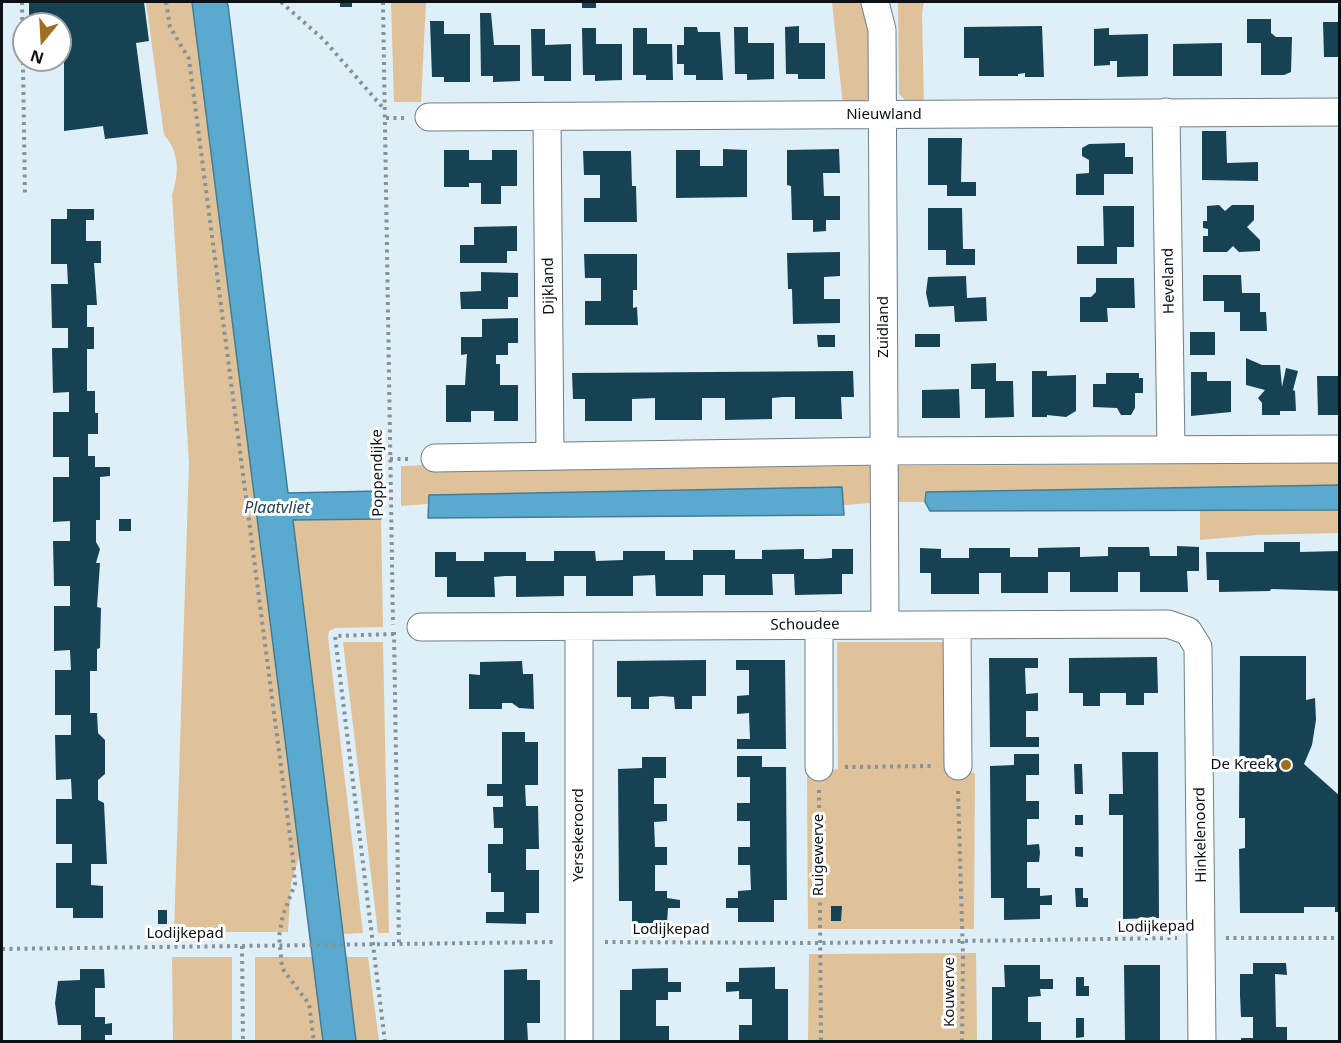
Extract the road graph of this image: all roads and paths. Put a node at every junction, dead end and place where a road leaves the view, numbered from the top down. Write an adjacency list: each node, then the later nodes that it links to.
1 (22, 2): 14 (path)
2 (166, 2): 36 (path)
3 (281, 2): 8 (path)
4 (383, 2): 8 (path, Poppendijke)
5 (875, 2): 7 (street, Zuidland)
6 (890, 2): 7 (street, Zuidland)
7 (882, 30): 11 (street, Zuidland)
8 (384, 109): 26 (path, Poppendijke)
9 (1166, 112): 10 (street, Nieuwland); 11 (street, Nieuwland); 15 (street, Heveland)
10 (1340, 112)
11 (883, 115): 13 (street, Nieuwland); 17 (street, Zuidland)
12 (429, 117): 13 (street, Nieuwland)
13 (547, 118): 18 (street, Dijkland)
14 (25, 195)
15 (1171, 449): 16 (street); 17 (street)
16 (1340, 449)
17 (884, 451): 18 (street); 20 (street, Zuidland)
18 (550, 455): 19 (street)
19 (435, 458)
20 (885, 624): 21 (street, Schoudee); 22 (street, Schoudee)
21 (819, 625): 24 (street, Schoudee); 28 (street)
22 (957, 625): 25 (street, Schoudee); 27 (street)
23 (421, 627): 24 (street, Schoudee)
24 (579, 628): 31 (street, Yersekeroord)
25 (1188, 631): 29 (street, Hinkelenoord)
26 (394, 634): 33 (path); 34 (path, Poppendijke)
27 (958, 766): 28 (path); 32 (path)
28 (819, 767): 35 (path, Ruigewerve)
29 (1203, 938): 30 (path, Lodijkepad); 32 (path, Lodijkepad); 45 (street, Hinkelenoord)
30 (1340, 938)
31 (579, 942): 34 (path, Lodijkepad); 35 (path, Lodijkepad); 42 (street, Yersekeroord)
32 (962, 942): 35 (path, Lodijkepad); 44 (path, Kouwerve)
33 (373, 943): 34 (path, Lodijkepad); 36 (path, Lodijkepad); 41 (path)
34 (399, 943)
35 (820, 943): 43 (path)
36 (280, 945): 37 (path, Lodijkepad); 40 (path)
37 (242, 946): 38 (path, Lodijkepad); 39 (path)
38 (2, 949)
39 (243, 1041)
40 (314, 1041)
41 (385, 1041)
42 (579, 1041)
43 (821, 1041)
44 (962, 1041)
45 (1202, 1041)

